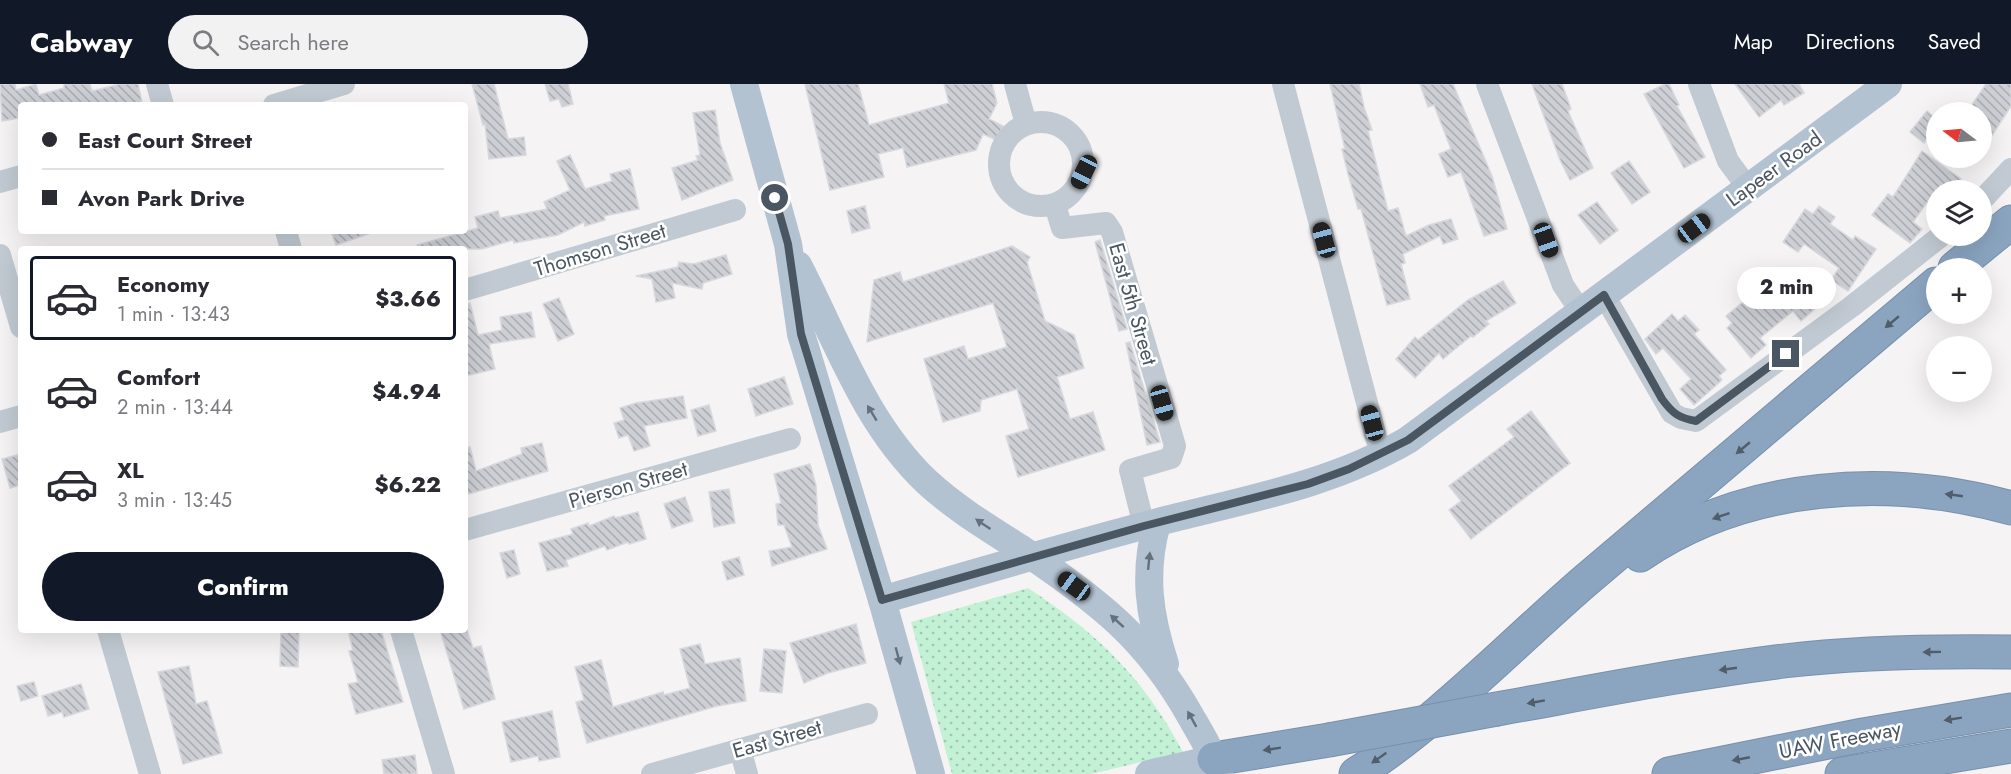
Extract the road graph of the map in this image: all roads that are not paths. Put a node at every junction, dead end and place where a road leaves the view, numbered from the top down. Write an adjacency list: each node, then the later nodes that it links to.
1 (157, 84): 9 (street)
2 (344, 84): 10 (street)
3 (744, 84): 20 (main road)
4 (1015, 84): 11 (street)
5 (1283, 84): 34 (street)
6 (1487, 84): 27 (street)
7 (1699, 84): 15 (street)
8 (1888, 84): 15 (main road, Lapeer Road)
9 (162, 102)
10 (284, 102)
11 (1026, 124): 17 (street); 17 (street)
12 (2011, 169): 16 (street)
13 (18, 177): 14 (street)
14 (0, 182)
15 (1748, 188): 26 (main road, Lapeer Road)
16 (1992, 189)
17 (1055, 205): 36 (street, East 5th Street)
18 (735, 210): 24 (street, Thomson Street)
19 (2011, 222): 23 (highway)
20 (788, 244): 29 (main road); 30 (main road)
21 (1928, 246): 26 (street)
22 (0, 255): 28 (street)
23 (1967, 258)
24 (468, 289)
25 (1926, 292): 44 (highway, one-way to 44)
26 (1604, 295): 27 (main road, Lapeer Road)
27 (1581, 312): 34 (main road, Lapeer Road)
28 (18, 317)
29 (839, 347): 30 (main road); 38 (main road, one-way to 29)
30 (808, 357): 39 (main road)
31 (18, 417): 32 (street)
32 (0, 422)
33 (790, 440): 37 (street, Pierson Street)
34 (1381, 456): 36 (main road, Lapeer Road)
35 (2011, 508): 44 (highway, one-way to 44)
36 (1150, 524): 38 (main road, Lapeer Road); 43 (main road, one-way to 36)
37 (468, 529)
38 (1032, 556): 39 (main road, Lapeer Road); 43 (main road, one-way to 38)
39 (882, 600): 54 (main road, one-way to 54)
40 (112, 633): 50 (street)
41 (402, 633): 51 (street)
42 (2011, 652): 49 (highway, one-way to 49, bridge)
43 (1170, 680): 49 (main road, one-way to 43)
44 (1473, 681): 56 (highway, one-way to 56)
45 (2011, 710): 57 (highway, UAW Freeway, one-way to 57)
46 (867, 714): 48 (street, East Street)
47 (2011, 746): 58 (highway, UAW Freeway)
48 (740, 749): 52 (street, East Street); 53 (street)
49 (1217, 766): 55 (main road)
50 (150, 774)
51 (444, 774)
52 (652, 774)
53 (747, 774)
54 (931, 774)
55 (1149, 774)
56 (1356, 774)
57 (1669, 774)
58 (1842, 774)

